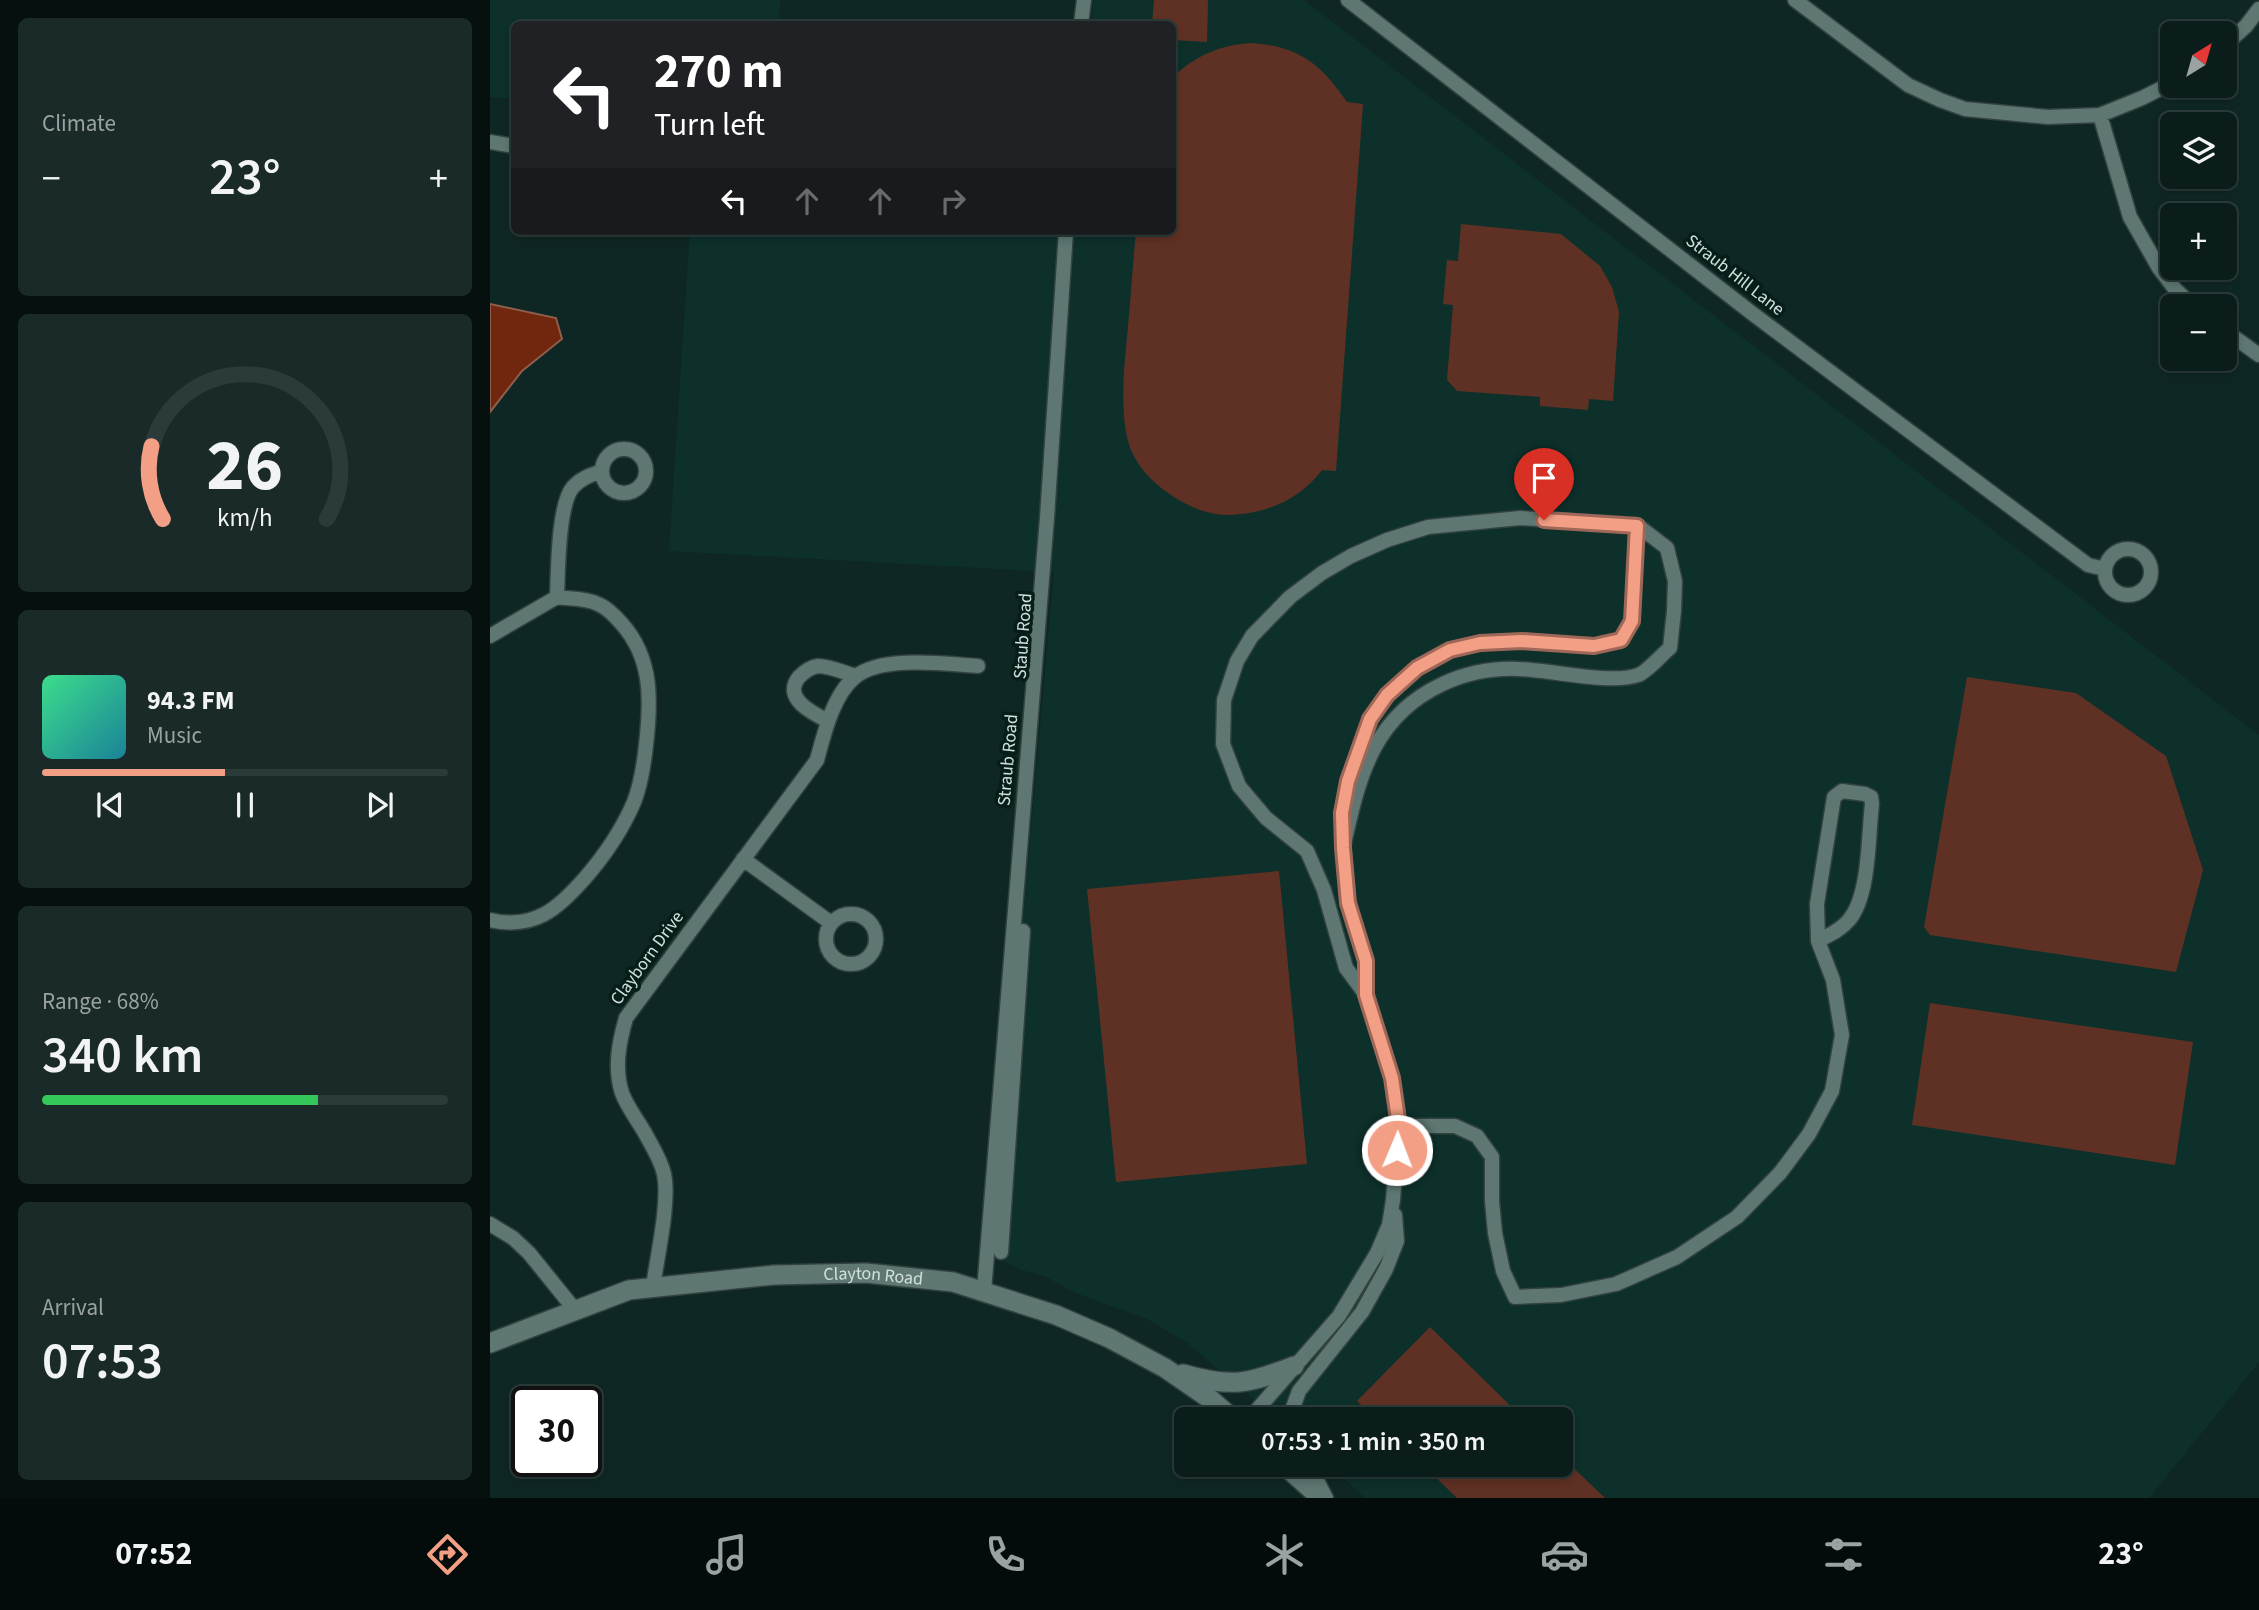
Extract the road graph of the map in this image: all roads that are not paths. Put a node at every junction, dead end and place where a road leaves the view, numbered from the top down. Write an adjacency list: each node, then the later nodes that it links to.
1 (1085, 0): 5 (street)
2 (1348, 0): 18 (street, Straub Hill Lane)
3 (1796, 0): 8 (street)
4 (2259, 9): 6 (street)
5 (1083, 21)
6 (2237, 34)
7 (2160, 89): 8 (street)
8 (2100, 115): 13 (street)
9 (490, 142): 10 (street)
10 (511, 146)
11 (1068, 235): 33 (street, Staub Road)
12 (1068, 235): 35 (street, Straub Road)
13 (2180, 294)
14 (2237, 339): 15 (street)
15 (2259, 355)
16 (602, 471): 19 (street)
17 (1637, 526): 24 (street); 24 (street); 29 (street)
18 (2105, 569)
19 (556, 597): 20 (street); 26 (street)
20 (490, 636)
21 (978, 666): 22 (street)
22 (856, 676): 23 (street, Clayborn Drive); 23 (street)
23 (828, 721): 25 (street, Clayborn Drive)
24 (1343, 848): 29 (street)
25 (743, 859): 27 (street); 34 (street, Clayborn Drive)
26 (490, 920)
27 (831, 923)
28 (1818, 941): 28 (street); 30 (street)
29 (1366, 995): 30 (street)
30 (1399, 1126): 31 (street)
31 (1393, 1200): 38 (street); 42 (street)
32 (490, 1224): 36 (street)
33 (1001, 1252)
34 (653, 1287): 35 (main road, Clayton Road); 36 (main road, Clayton Road)
35 (984, 1291): 39 (main road, Clayton Road)
36 (576, 1310): 37 (main road, Clayton Road)
37 (490, 1343)
38 (1294, 1366): 39 (main road); 41 (street)
39 (1167, 1369): 40 (main road, Clayton Road)
40 (1219, 1407)
41 (1259, 1407)
42 (1293, 1407)
43 (1299, 1477): 45 (main road)
44 (1314, 1477): 45 (street)
45 (1324, 1498)

